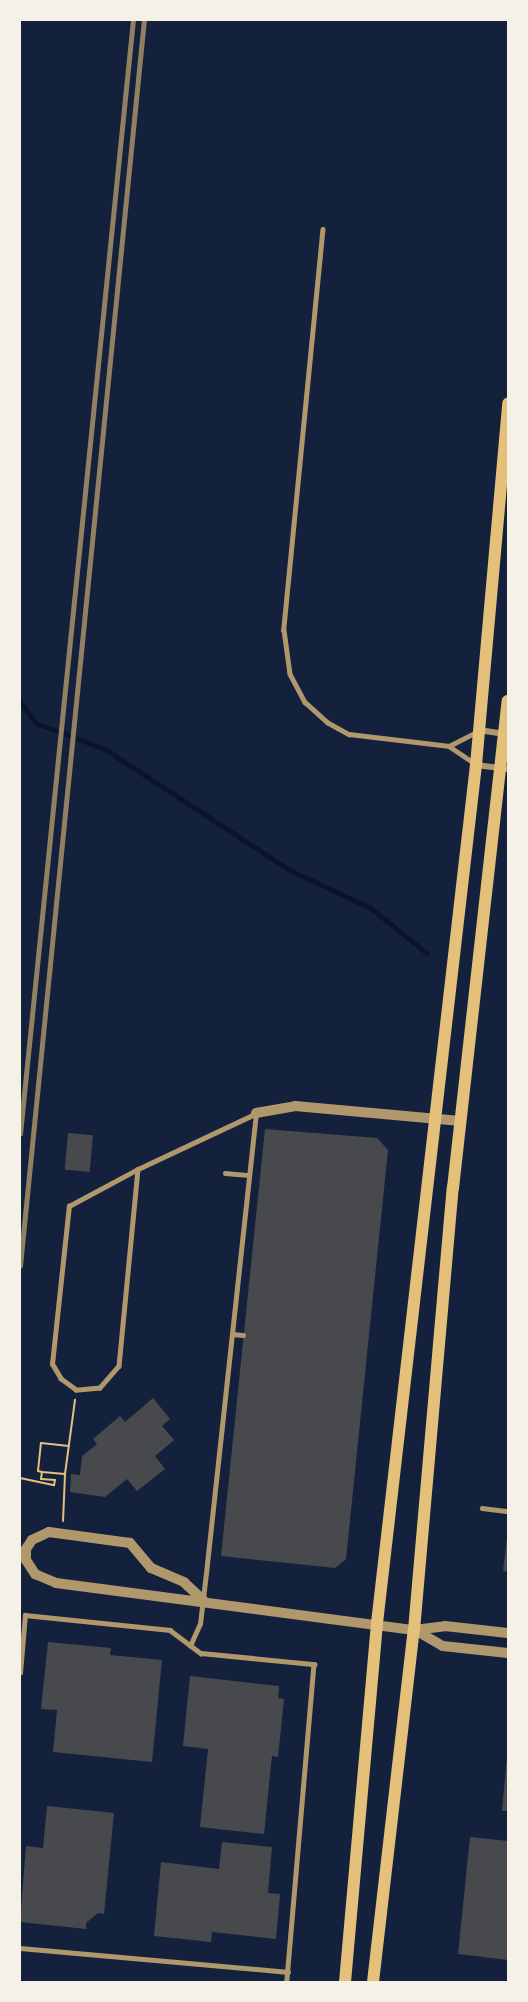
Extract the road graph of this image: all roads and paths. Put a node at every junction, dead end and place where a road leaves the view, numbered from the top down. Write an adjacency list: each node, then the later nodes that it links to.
1 (323, 229): 6 (lane)
2 (508, 404): 4 (main road)
3 (508, 701): 5 (main road)
4 (479, 730): 5 (street); 6 (lane); 7 (main road)
5 (507, 735): 8 (main road)
6 (449, 746): 7 (lane)
7 (476, 765): 8 (street); 10 (main road)
8 (506, 769): 11 (main road)
9 (256, 1113): 10 (street); 12 (lane); 14 (lane)
10 (434, 1118): 11 (street); 26 (main road)
11 (460, 1121): 27 (main road)
12 (138, 1169): 17 (lane); 17 (lane)
13 (225, 1173): 14 (lane)
14 (249, 1175): 15 (lane)
15 (232, 1334): 16 (lane); 25 (lane)
16 (243, 1335)
17 (76, 1390): 18 (path)
18 (69, 1446): 19 (path); 20 (path)
19 (42, 1472): 20 (path); 21 (path)
20 (65, 1474): 24 (path)
21 (20, 1478)
22 (482, 1508): 23 (lane)
23 (508, 1511)
24 (63, 1533): 25 (street); 25 (street)
25 (203, 1600): 26 (street); 29 (lane)
26 (377, 1623): 27 (street); 35 (main road)
27 (414, 1630): 28 (street); 30 (street); 36 (main road)
28 (508, 1633)
29 (190, 1646): 31 (lane); 33 (lane)
30 (508, 1653)
31 (20, 1673)
32 (20, 1948): 33 (lane)
33 (288, 1972): 34 (lane)
34 (288, 1983)
35 (345, 1983)
36 (373, 1983)

